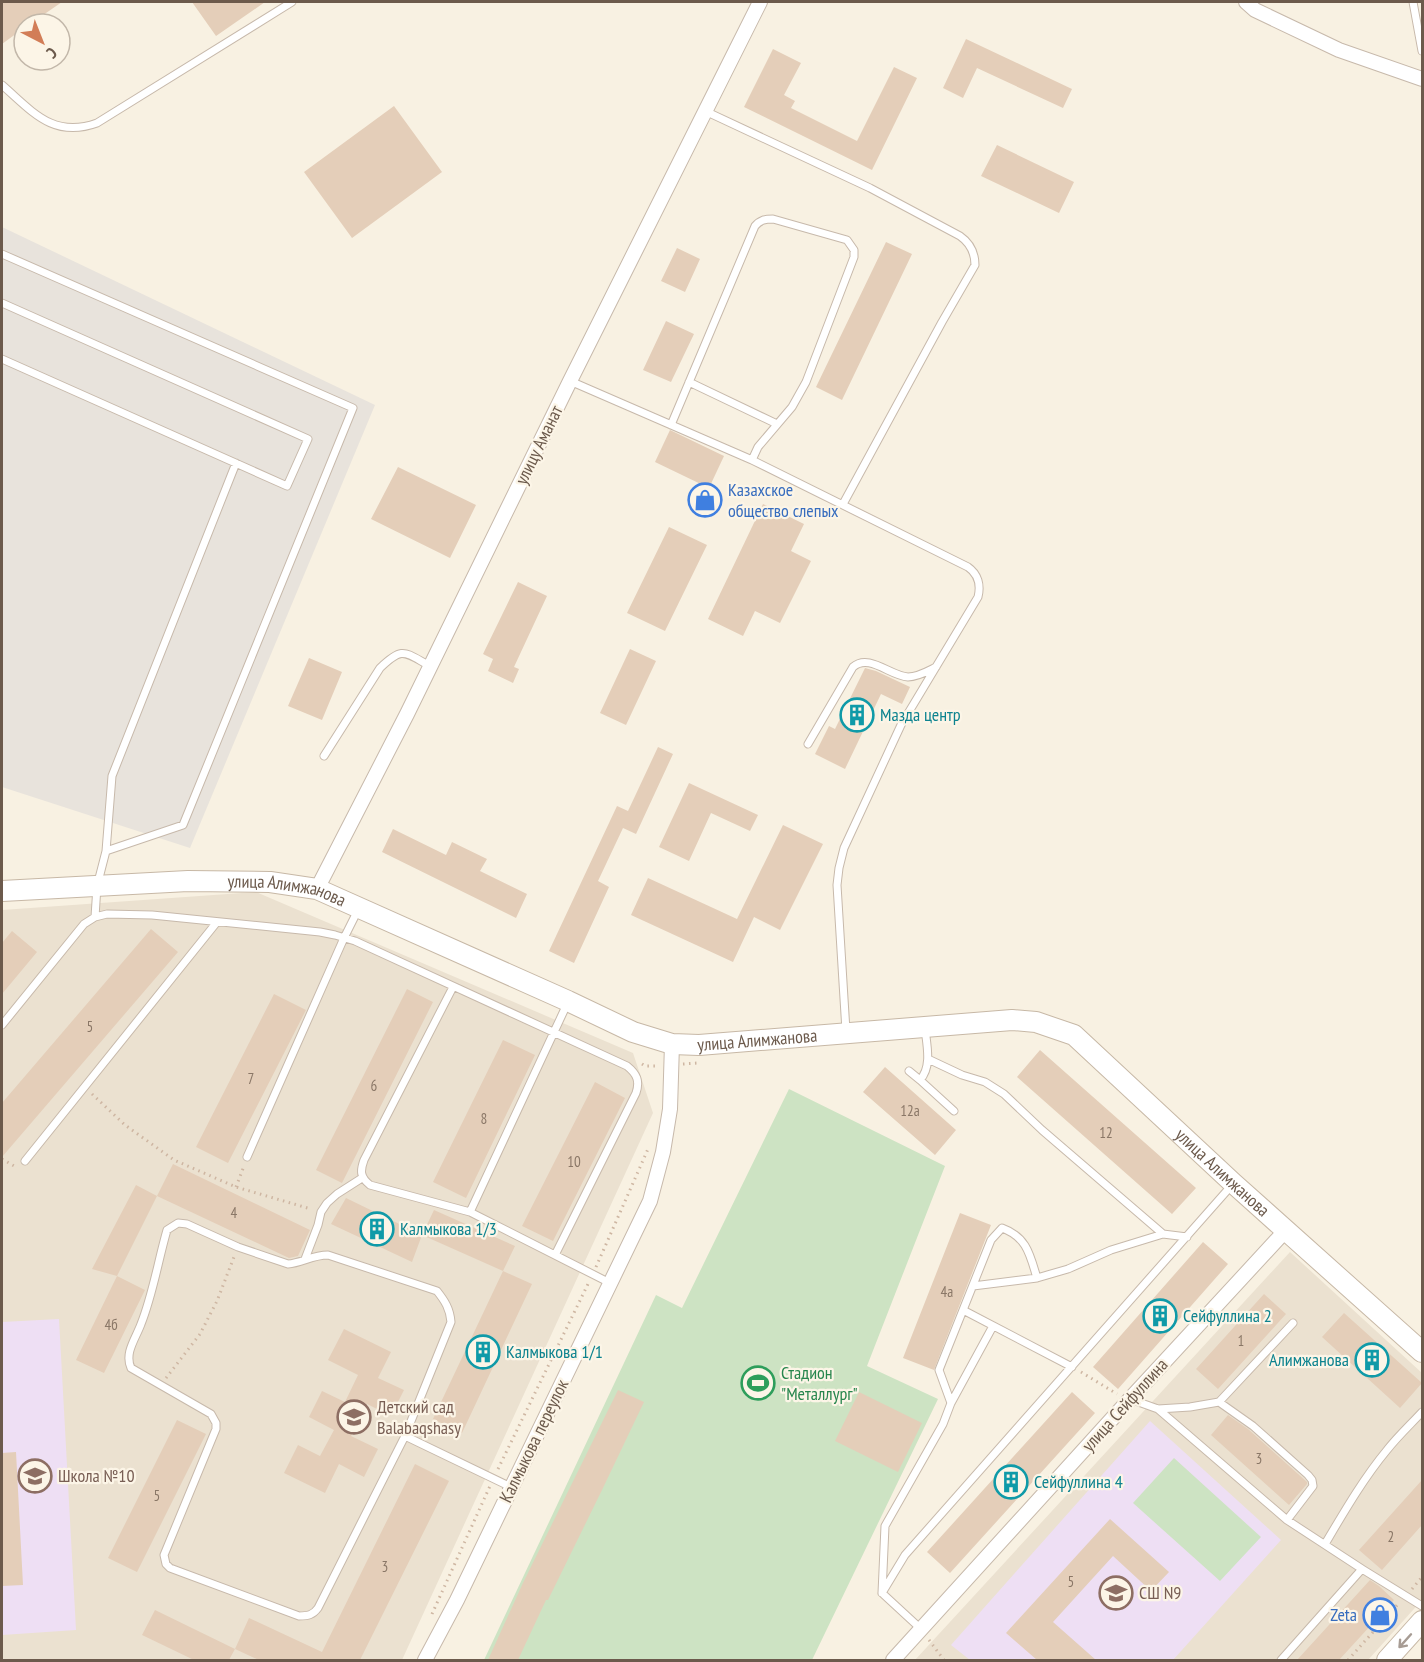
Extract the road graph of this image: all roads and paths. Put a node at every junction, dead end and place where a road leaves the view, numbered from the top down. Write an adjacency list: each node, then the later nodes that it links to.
1 (292, 2): 7 (lane)
2 (760, 2): 8 (street, улицу Аманат)
3 (1246, 2): 6 (street)
4 (1413, 2): 5 (lane)
5 (1422, 51)
6 (1422, 79)
7 (2, 85)
8 (705, 111): 12 (street, улицу Аманат); 18 (lane)
9 (2, 254): 23 (lane)
10 (2, 303): 17 (lane)
11 (2, 359): 17 (lane)
12 (570, 381): 15 (lane); 19 (street, улицу Аманат)
13 (689, 382): 14 (lane); 14 (lane); 15 (lane)
14 (777, 424): 16 (lane)
15 (671, 425): 16 (lane)
16 (752, 460): 18 (lane)
17 (236, 463): 23 (lane)
18 (843, 504): 20 (lane)
19 (430, 666): 22 (lane); 25 (street, улицу Аманат)
20 (936, 667): 21 (lane); 36 (lane)
21 (808, 744)
22 (324, 756)
23 (106, 851): 24 (lane)
24 (97, 886): 25 (street, улица Алимжанова); 26 (street, улица Алимжанова); 28 (lane)
25 (317, 889): 27 (street, улица Алимжанова)
26 (2, 891)
27 (359, 908): 30 (lane); 32 (street, улица Алимжанова)
28 (95, 917): 29 (lane); 33 (lane)
29 (217, 921): 30 (lane); 41 (lane)
30 (344, 938): 31 (lane); 44 (lane)
31 (453, 987): 35 (lane); 46 (lane)
32 (568, 1001): 35 (lane); 37 (street, улица Алимжанова)
33 (2, 1025)
34 (925, 1027): 36 (street, улица Алимжанова); 38 (lane); 47 (street, улица Алимжанова)
35 (553, 1033): 50 (lane); 55 (lane)
36 (846, 1034): 37 (street, улица Алимжанова)
37 (672, 1044): 59 (street, Калмыкова переулок)
38 (928, 1059): 40 (lane); 52 (lane)
39 (909, 1071): 40 (lane)
40 (920, 1080): 42 (lane)
41 (84, 1087): 45 (lane); 48 (path)
42 (954, 1111)
43 (650, 1145): 57 (path)
44 (247, 1157): 48 (path)
45 (25, 1161)
46 (362, 1178): 49 (lane); 50 (lane)
47 (1233, 1183): 51 (street, улица Алимжанова); 53 (lane)
48 (236, 1187): 49 (path)
49 (321, 1212): 56 (lane)
50 (470, 1212): 55 (lane)
51 (1286, 1230): 64 (street, улица Алимжанова); 67 (street, улица Сейфуллина)
52 (1163, 1234): 53 (lane); 58 (lane)
53 (1187, 1238): 65 (lane)
54 (238, 1247): 56 (lane); 66 (path); 66 (lane)
55 (555, 1255): 57 (lane)
56 (305, 1259): 72 (lane)
57 (593, 1274): 59 (lane); 73 (path)
58 (1037, 1278): 60 (lane); 60 (lane)
59 (610, 1283): 74 (street, Калмыкова переулок)
60 (973, 1286): 61 (lane)
61 (963, 1310): 63 (lane); 69 (lane)
62 (1293, 1323): 68 (lane)
63 (993, 1326): 65 (lane); 69 (lane)
64 (1422, 1352)
65 (1072, 1367): 67 (path); 79 (lane)
66 (160, 1386): 72 (lane)
67 (1130, 1399): 70 (lane); 84 (street, улица Сейфуллина)
68 (1219, 1402): 70 (lane); 75 (lane)
69 (951, 1403): 79 (lane)
70 (1158, 1409): 75 (lane)
71 (1422, 1412): 76 (lane)
72 (405, 1436): 73 (lane)
73 (494, 1479): 74 (lane); 82 (path)
74 (512, 1487): 85 (street, Калмыкова переулок)
75 (1287, 1520): 76 (lane)
76 (1325, 1544): 77 (lane)
77 (1362, 1569): 80 (lane); 88 (lane)
78 (1422, 1577): 80 (path)
79 (882, 1593): 84 (lane)
80 (1406, 1596): 81 (lane); 89 (path)
81 (1422, 1606)
82 (430, 1617)
83 (1422, 1621): 90 (street, one-way to 90)
84 (921, 1630): 86 (street, улица Сейфуллина); 87 (path)
85 (425, 1660)
86 (893, 1660)
87 (944, 1660)
88 (1281, 1660)
89 (1348, 1660)
90 (1387, 1660)

